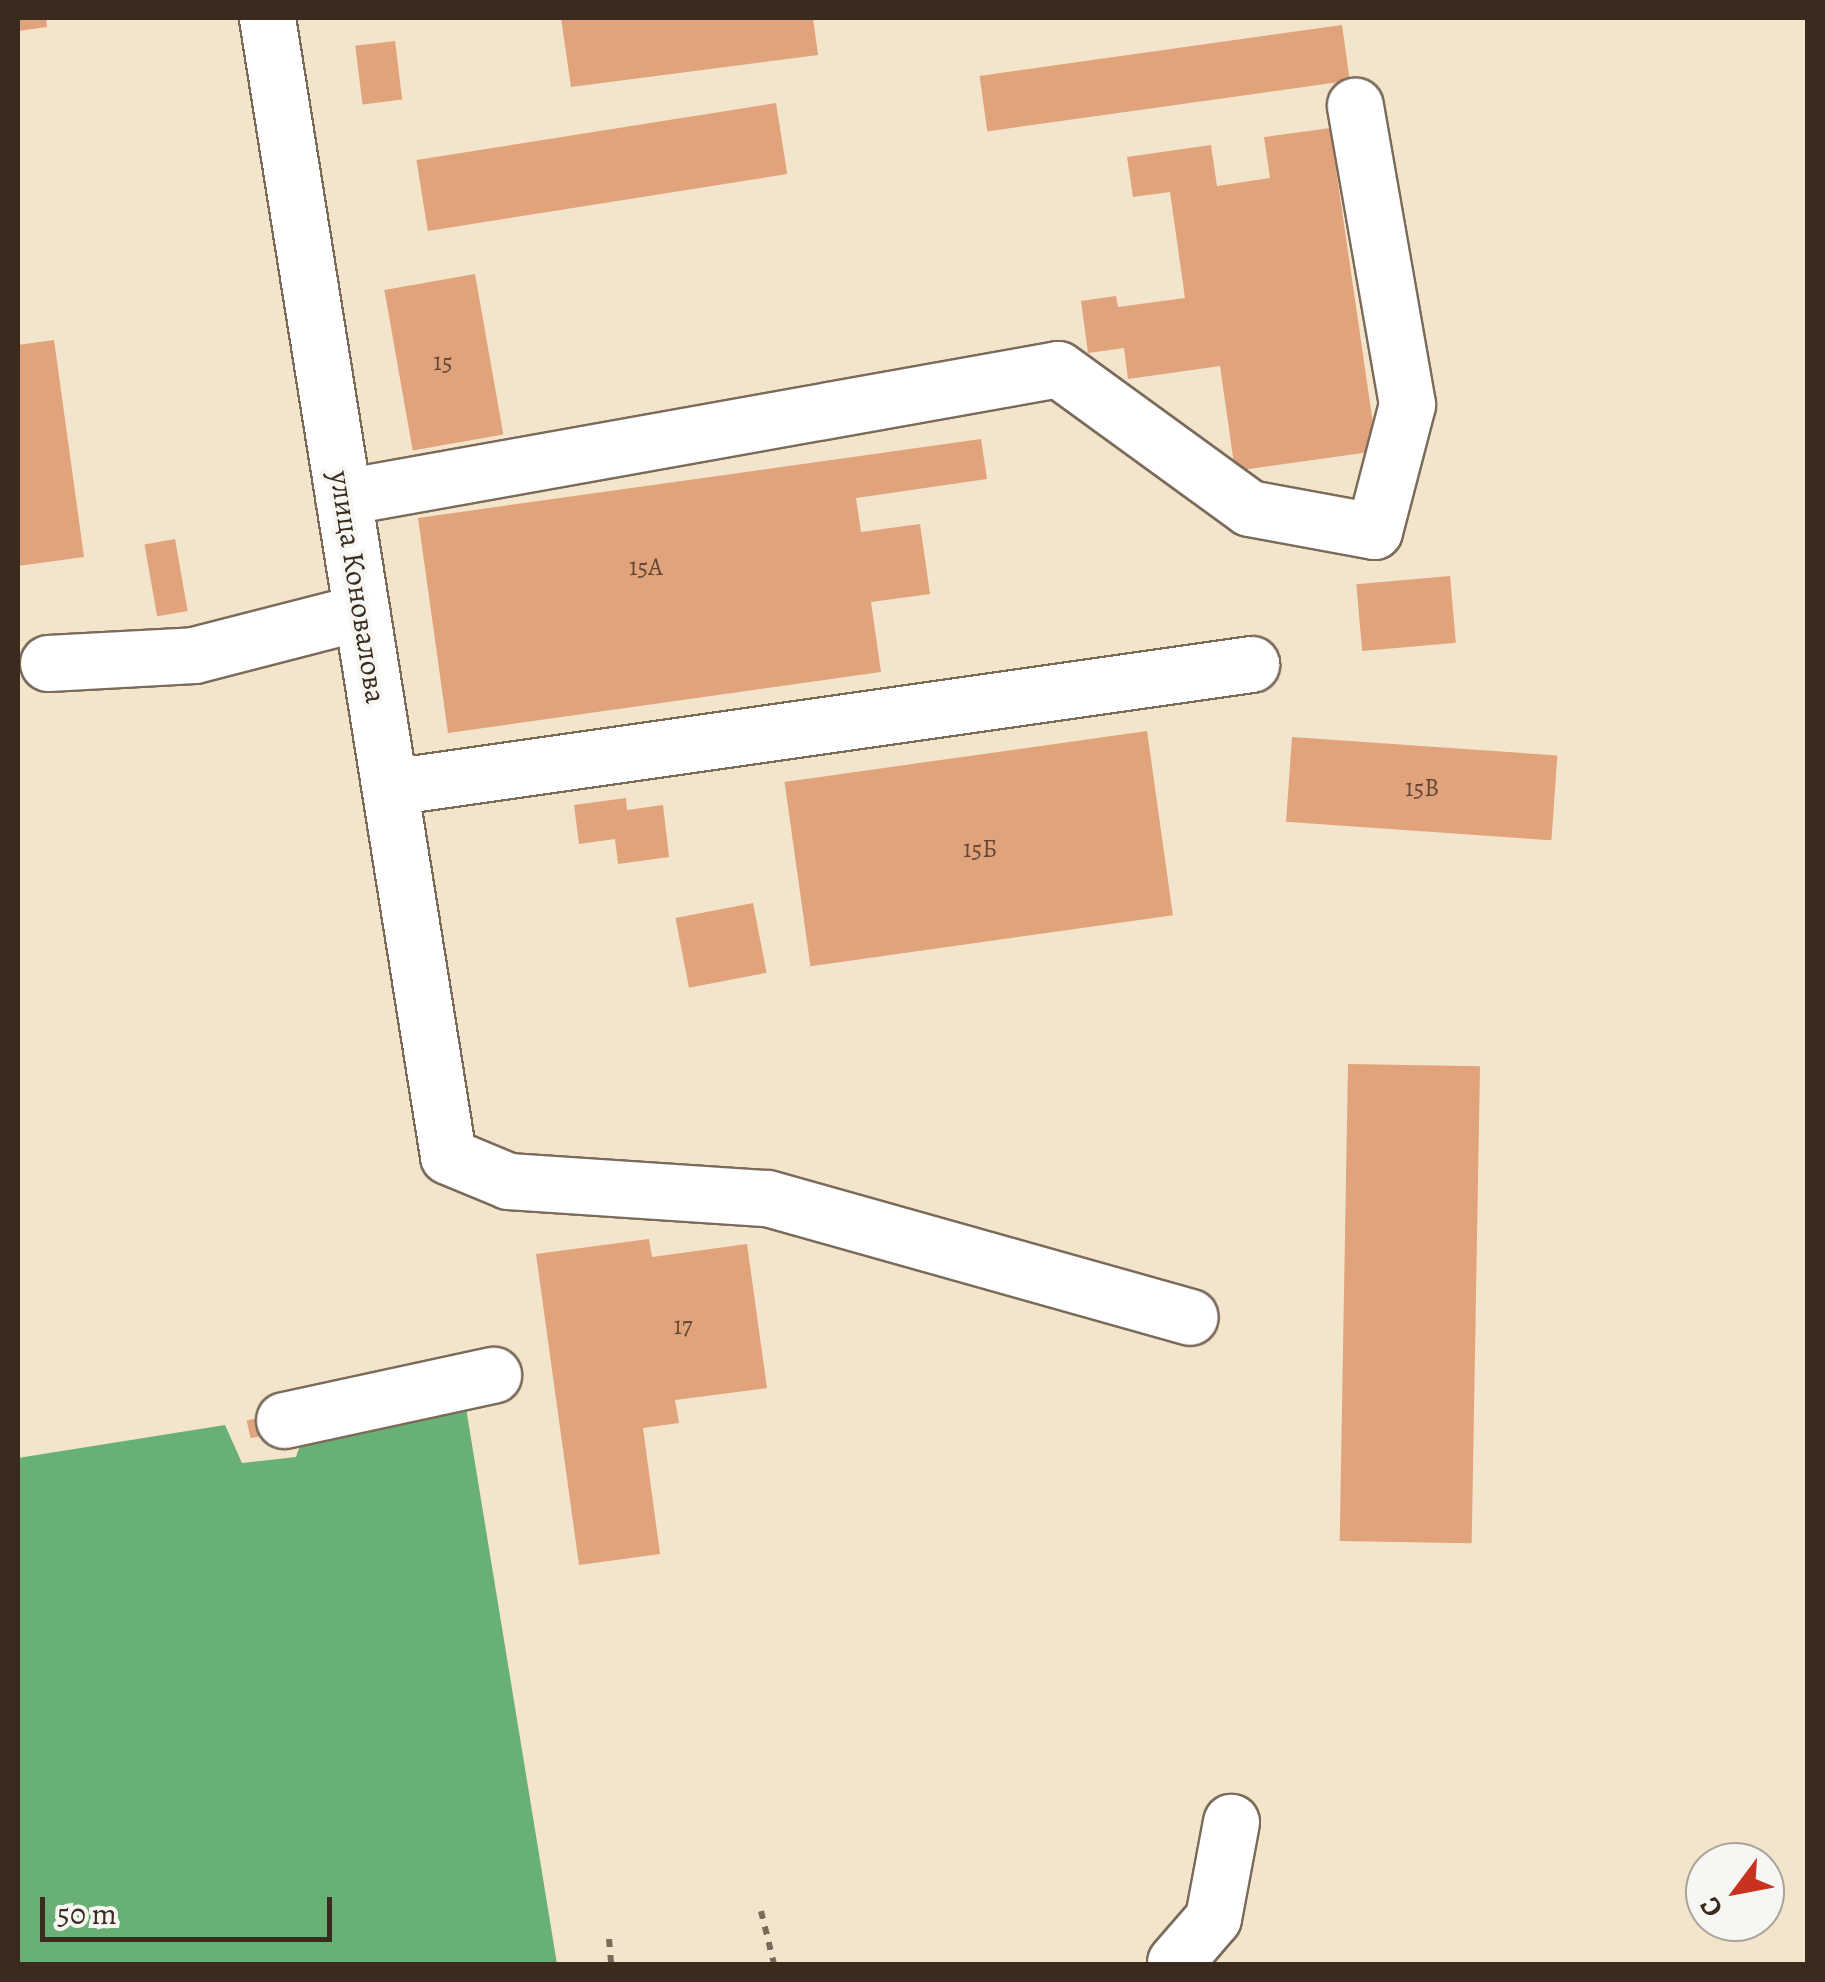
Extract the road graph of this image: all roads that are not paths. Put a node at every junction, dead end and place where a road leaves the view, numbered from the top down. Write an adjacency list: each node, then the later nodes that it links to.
1 (271, 18): 3 (street, улица Коновалова)
2 (1355, 105): 3 (street)
3 (344, 498): 4 (street, улица Коновалова)
4 (362, 612): 5 (street); 7 (street, улица Коновалова)
5 (48, 664)
6 (1250, 664): 7 (street)
7 (390, 787): 8 (street, улица Коновалова)
8 (1190, 1317)
9 (493, 1375): 10 (street)
10 (284, 1420)
11 (1232, 1822): 12 (street)
12 (1176, 1962)

